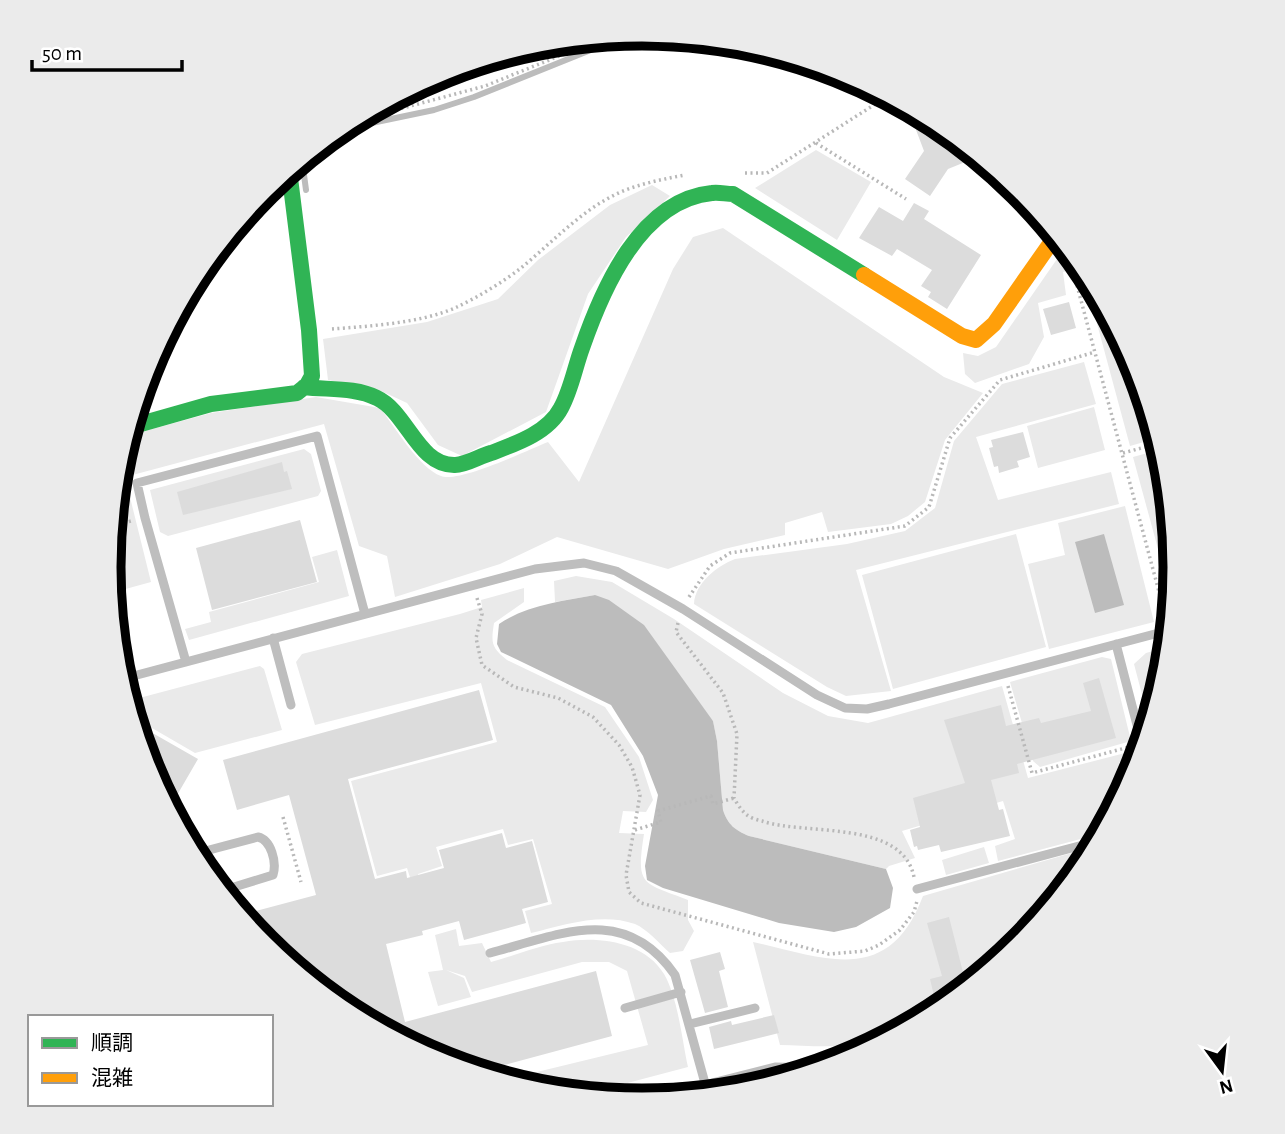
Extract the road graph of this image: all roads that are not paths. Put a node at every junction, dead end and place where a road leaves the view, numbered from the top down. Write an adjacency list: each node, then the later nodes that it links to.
1 (291, 183): 3 (street)
2 (1051, 243): 3 (street)
3 (304, 387): 4 (street)
4 (142, 424)
5 (365, 614): 7 (lane); 8 (lane); 9 (lane)
6 (1160, 633): 8 (lane)
7 (273, 638): 9 (lane); 11 (lane)
8 (1116, 644): 12 (lane)
9 (186, 662): 10 (lane)
10 (133, 676)
11 (292, 705)
12 (1138, 729)
13 (1084, 845): 16 (lane)
14 (205, 851): 15 (lane)
15 (232, 888)
16 (917, 889)
17 (490, 953): 18 (lane)
18 (681, 992): 19 (lane); 21 (lane)
19 (625, 1007)
20 (755, 1008): 21 (lane)
21 (690, 1024): 24 (lane)
22 (789, 1067): 23 (lane)
23 (737, 1079)
24 (706, 1084)

